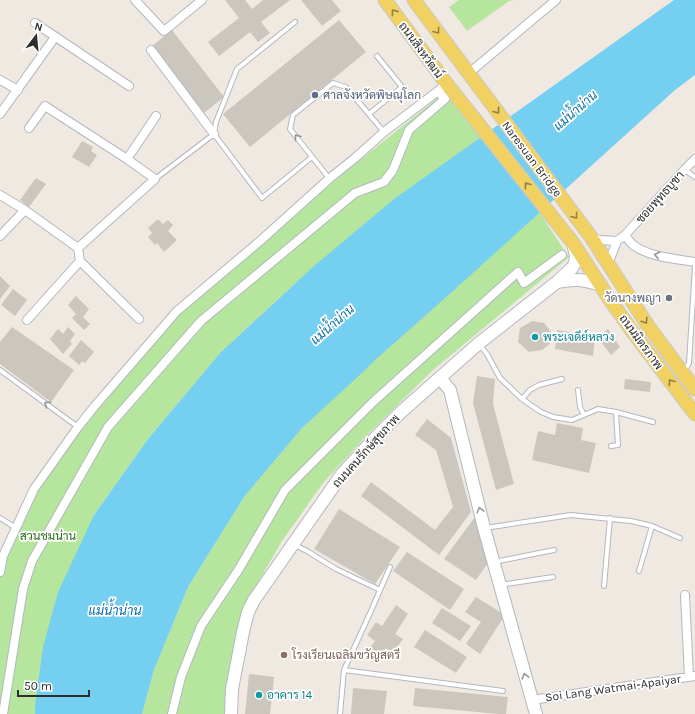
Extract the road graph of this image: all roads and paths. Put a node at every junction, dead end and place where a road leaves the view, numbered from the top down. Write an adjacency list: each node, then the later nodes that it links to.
1 (135, 0): 2 (street)
2 (202, 0)
3 (385, 0): 14 (main road, ถนนสิงหวัฒน์, one-way to 3)
4 (414, 0): 11 (main road, ถนนสิงหวัฒน์, one-way to 11)
5 (556, 0): 11 (street)
6 (295, 22): 22 (lane)
7 (35, 24): 8 (street)
8 (55, 37): 13 (street); 15 (street)
9 (151, 50): 22 (street)
10 (377, 56): 18 (lane)
11 (471, 77): 34 (main road, Naresuan Bridge, one-way to 34)
12 (0, 80): 15 (street)
13 (129, 86)
14 (442, 87): 16 (main road, ถนนสิงหวัฒน์); 21 (street); 82 (street)
15 (18, 90): 17 (street)
16 (459, 99): 37 (main road, Naresuan Bridge, one-way to 16)
17 (0, 114)
18 (369, 114): 21 (lane); 23 (lane, one-way to 18)
19 (156, 116): 24 (street)
20 (29, 128): 24 (street)
21 (384, 132): 28 (street)
22 (214, 134): 23 (lane); 29 (lane)
23 (312, 157): 28 (lane)
24 (127, 159): 29 (street)
25 (695, 159): 26 (street, ซอยพุทธบูชา)
26 (684, 170): 27 (lane); 32 (street, ซอยพุทธบูชา)
27 (695, 177)
28 (330, 178): 59 (street)
29 (155, 179): 36 (street)
30 (0, 194): 31 (street)
31 (25, 210): 33 (street); 36 (street)
32 (625, 235): 35 (street, ซอยพุทธบูชา); 40 (street, one-way to 32)
33 (0, 236)
34 (591, 237): 35 (street); 41 (main road, ถนนมิตรภาพ)
35 (617, 241): 41 (street)
36 (78, 248): 39 (street)
37 (575, 249): 43 (street, ถนนคนรักษ์สุขภาพ); 44 (main road, ถนนมิตรภาพ)
38 (562, 255): 83 (street)
39 (80, 261): 45 (street); 46 (street)
40 (695, 262)
41 (608, 264): 49 (main road, ถนนมิตรภาพ, one-way to 49)
42 (695, 266): 49 (lane)
43 (557, 282): 44 (street); 47 (street, ถนนคนรักษ์สุขภาพ)
44 (601, 285): 56 (main road, ถนนมิตรภาพ, one-way to 44)
45 (27, 320)
46 (139, 320)
47 (478, 344): 50 (street, ถนนคนรักษ์สุขภาพ); 54 (lane)
48 (0, 370): 59 (lane, one-way to 48)
49 (683, 374): 52 (main road, ถนนมิตรภาพ)
50 (440, 378): 65 (street, one-way to 50); 67 (street, ถนนคนรักษ์สุขภาพ)
51 (562, 379): 54 (lane)
52 (695, 389)
53 (578, 390): 57 (lane)
54 (522, 399): 57 (lane)
55 (616, 412): 57 (lane); 58 (lane); 60 (lane)
56 (695, 414)
57 (584, 415)
58 (654, 422)
59 (78, 427): 64 (street)
60 (611, 446)
61 (0, 518): 64 (lane)
62 (610, 518): 63 (lane); 65 (lane); 75 (lane)
63 (652, 526): 66 (lane); 71 (lane)
64 (16, 528): 72 (street)
65 (484, 528): 69 (street)
66 (680, 538)
67 (293, 544): 76 (lane); 84 (street, ถนนคนรักษ์สุขภาพ)
68 (554, 550): 69 (lane)
69 (494, 562): 74 (street)
70 (390, 567): 76 (lane)
71 (639, 571)
72 (0, 572)
73 (553, 577): 74 (lane)
74 (500, 585): 81 (street, one-way to 74)
75 (604, 586)
76 (380, 590): 78 (lane)
77 (685, 595): 79 (street)
78 (344, 670): 80 (lane); 85 (lane)
79 (692, 677): 81 (street, Soi Lang Watmai-Apaiyar)
80 (502, 691)
81 (532, 700): 86 (street)
82 (3, 714)
83 (172, 714)
84 (231, 714)
85 (340, 714)
86 (536, 714)

